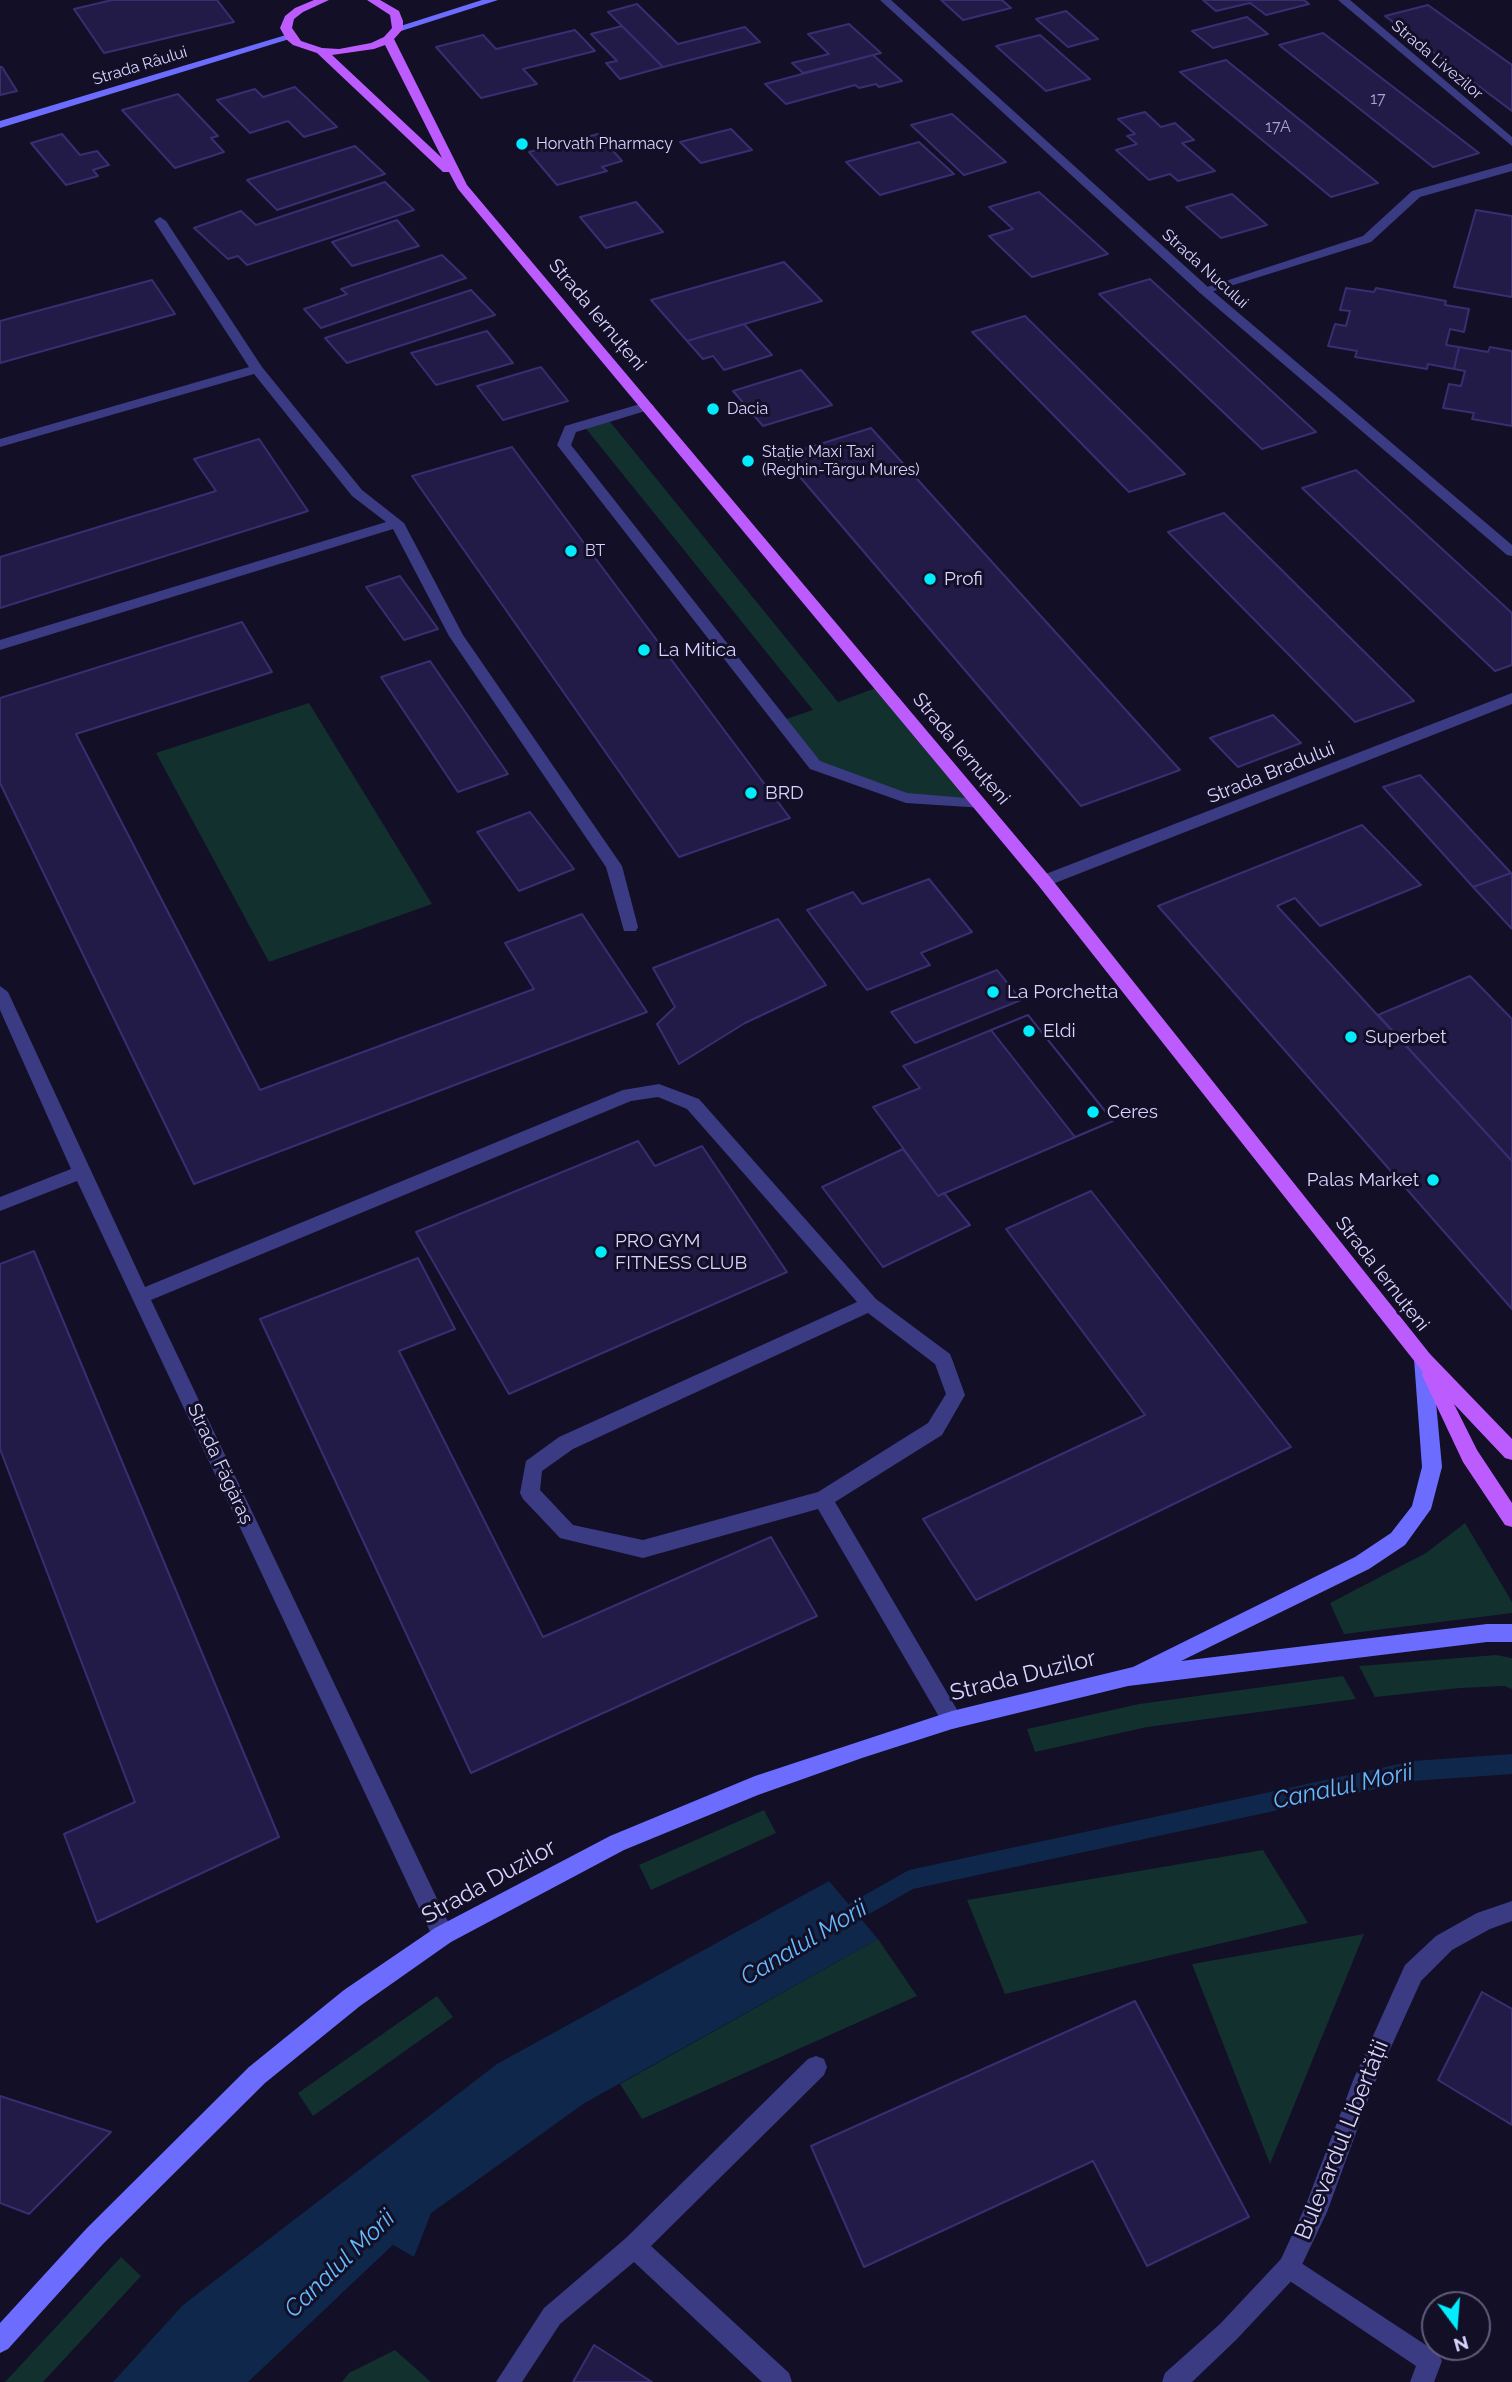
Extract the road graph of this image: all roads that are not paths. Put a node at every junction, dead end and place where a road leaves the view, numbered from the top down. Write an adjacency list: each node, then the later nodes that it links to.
1 (324, 0): 7 (main road)
2 (375, 0): 6 (main road)
3 (492, 0): 6 (street)
4 (885, 0): 15 (street, Strada Nucului)
5 (1343, 0): 11 (street, Strada Livezilor)
6 (397, 29): 8 (main road)
7 (290, 37): 9 (main road); 10 (street, Strada Râului)
8 (388, 39): 9 (main road); 13 (main road, Strada Iernuțeni)
9 (321, 51): 13 (main road, Strada Iernuțeni)
10 (0, 125)
11 (1512, 143)
12 (1512, 167): 15 (street)
13 (454, 176): 17 (main road, Strada Iernuțeni)
14 (160, 221): 16 (street)
15 (1205, 290): 20 (street, Strada Nucului)
16 (257, 369): 18 (street); 19 (street)
17 (647, 407): 23 (main road, Strada Iernuțeni); 23 (street)
18 (0, 443)
19 (397, 523): 21 (street); 25 (street)
20 (1512, 552)
21 (0, 645)
22 (1512, 698): 24 (street, Strada Bradului)
23 (979, 804): 24 (main road, Strada Iernuțeni)
24 (1044, 881): 31 (main road, Strada Iernuțeni)
25 (630, 928)
26 (0, 992): 27 (street, Strada Făgăraș)
27 (81, 1172): 28 (street); 29 (street, Strada Făgăraș)
28 (0, 1204)
29 (140, 1297): 30 (street); 39 (street, Strada Făgăraș)
30 (870, 1304): 33 (street); 33 (street)
31 (1423, 1359): 32 (main road, Strada Iernuțeni); 34 (main road, Strada Iernuțeni); 36 (street, Strada Duzilor)
32 (1512, 1452)
33 (823, 1499): 37 (street)
34 (1512, 1519)
35 (1512, 1633): 36 (street, Strada Duzilor)
36 (1128, 1677): 37 (street, Strada Duzilor)
37 (952, 1720): 39 (street, Strada Duzilor)
38 (1512, 1911): 42 (street, Bulevardul Libertății)
39 (443, 1935): 43 (street, Strada Duzilor)
40 (816, 2067): 41 (street)
41 (634, 2246): 44 (street); 45 (street)
42 (1289, 2267): 46 (street, Bulevardul Libertății); 47 (street)
43 (0, 2341)
44 (508, 2382)
45 (780, 2382)
46 (1174, 2382)
47 (1422, 2382)

